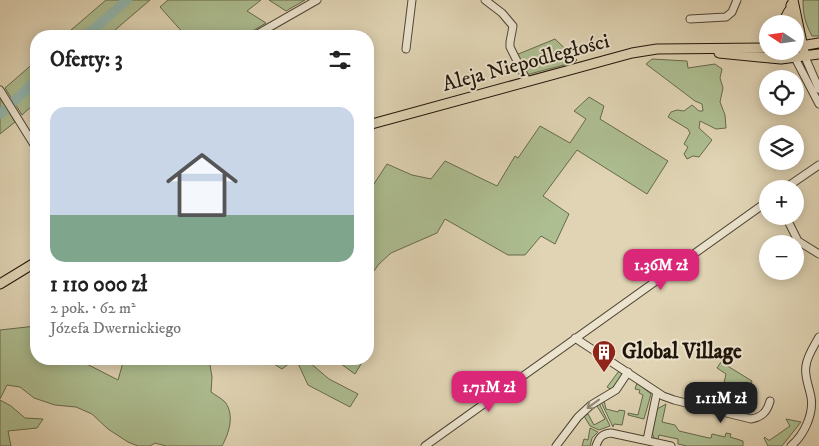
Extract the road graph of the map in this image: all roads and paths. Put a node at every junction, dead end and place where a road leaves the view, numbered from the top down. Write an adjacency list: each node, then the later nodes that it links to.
1 (317, 0): 11 (street)
2 (412, 0): 16 (street)
3 (485, 0): 24 (street)
4 (737, 0): 10 (street)
5 (793, 0): 6 (main road); 9 (main road)
6 (790, 11): 7 (main road); 8 (main road)
7 (788, 15)
8 (790, 15)
9 (794, 15)
10 (690, 19)
11 (264, 30)
12 (819, 43): 17 (main road, Aleja Niepodległości)
13 (759, 44): 14 (main road)
14 (736, 48): 15 (main road, Aleja Niepodległości); 18 (main road, Aleja Niepodległości)
15 (759, 48)
16 (406, 49)
17 (804, 49)
18 (697, 50): 21 (main road, Aleja Niepodległości); 24 (main road, Aleja Niepodległości)
19 (804, 53): 20 (main road, Aleja Niepodległości)
20 (819, 54)
21 (759, 57)
22 (801, 60): 27 (street)
23 (803, 60): 25 (street)
24 (527, 81): 28 (main road, Aleja Niepodległości)
25 (819, 89)
26 (0, 91): 29 (street)
27 (819, 104)
28 (374, 123)
29 (30, 139)
30 (819, 165): 31 (street)
31 (797, 180)
32 (759, 207): 38 (street)
33 (790, 225): 34 (street)
34 (819, 254)
35 (30, 266): 36 (main road)
36 (0, 284)
37 (819, 337): 47 (street)
38 (575, 338): 39 (street); 43 (street)
39 (628, 372): 40 (street); 44 (street, one-way to 44)
40 (657, 392): 41 (street); 42 (street)
41 (770, 402)
42 (647, 440): 45 (street); 46 (street)
43 (425, 446)
44 (556, 446)
45 (596, 446)
46 (671, 446)
47 (791, 446)

